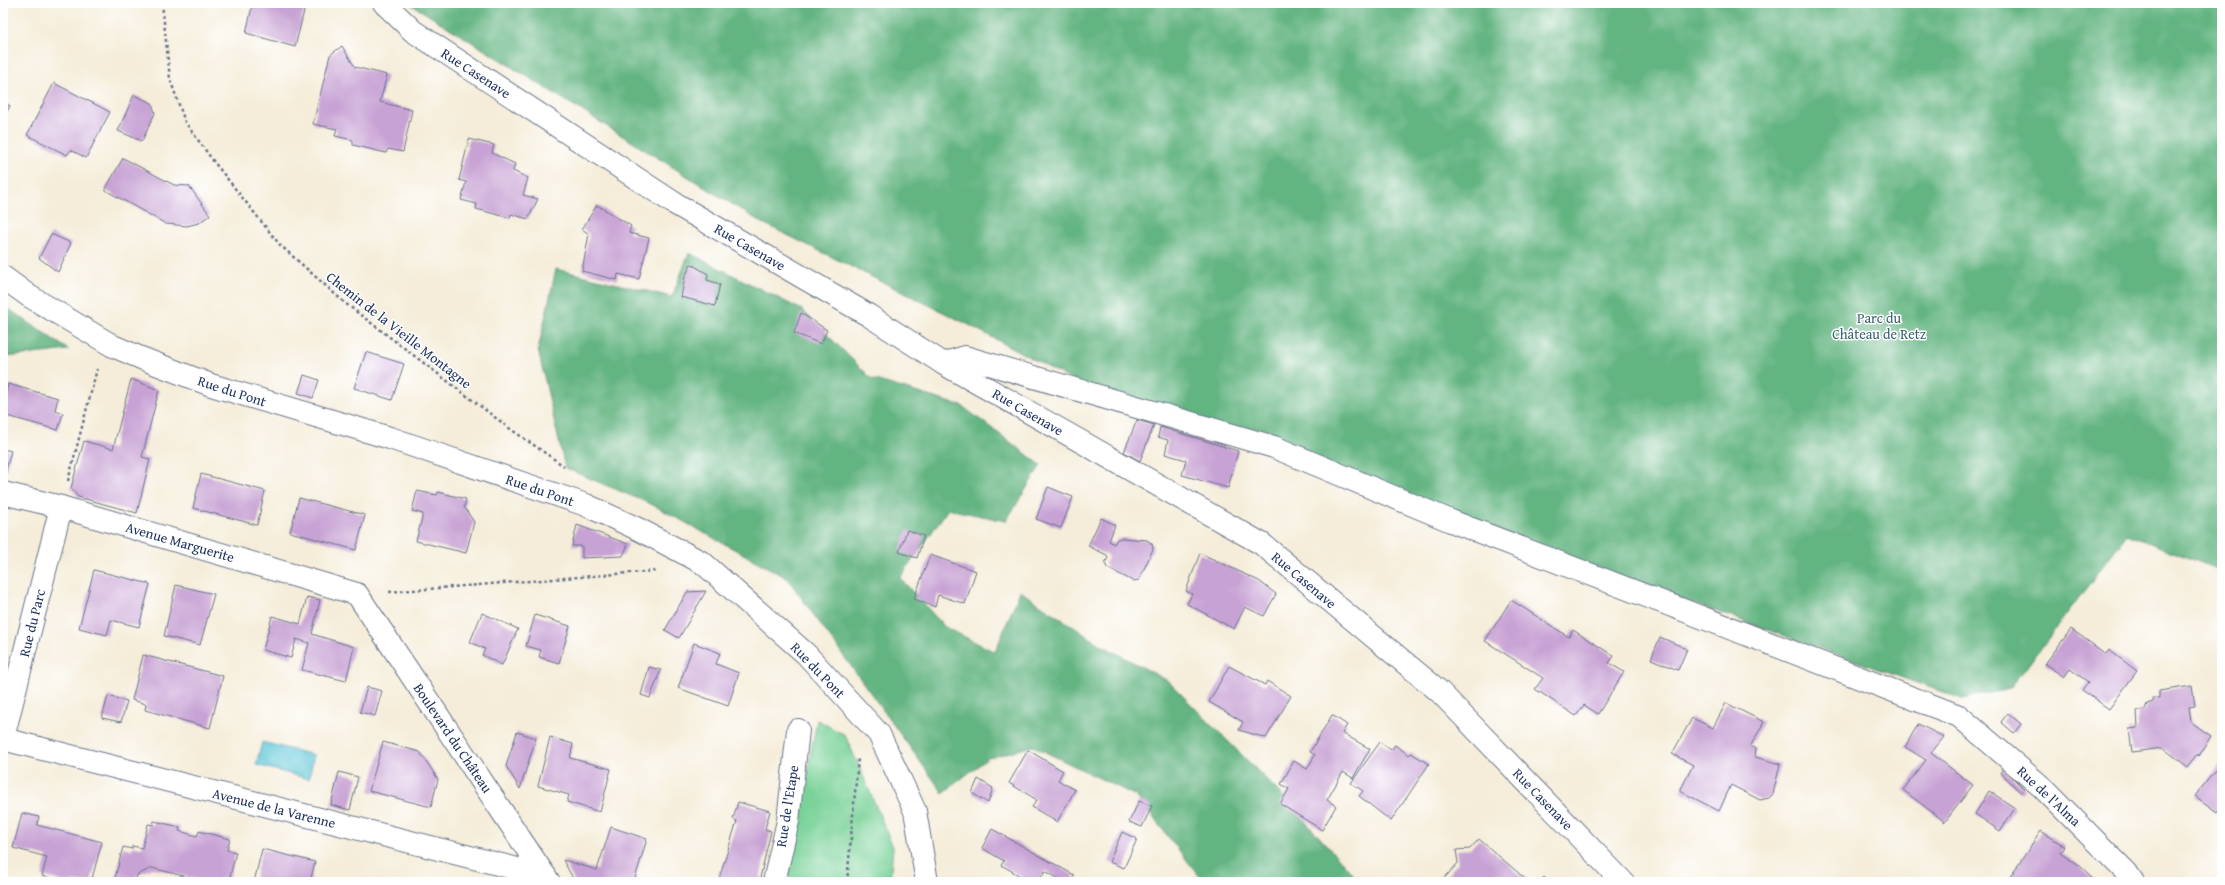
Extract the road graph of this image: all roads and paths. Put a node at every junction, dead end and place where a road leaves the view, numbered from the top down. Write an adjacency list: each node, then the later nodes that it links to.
1 (162, 3): 6 (path, Chemin de la Vieille Montagne)
2 (384, 3): 4 (street, Rue Casenave)
3 (3, 277): 17 (street, Rue du Pont)
4 (944, 364): 18 (street, Rue Casenave); 19 (street, Rue de l'Alma)
5 (97, 366): 8 (path)
6 (559, 462)
7 (3, 493): 8 (street, Avenue Marguerite)
8 (61, 508): 10 (street, Avenue Marguerite); 12 (street, Rue du Parc)
9 (656, 571): 10 (path)
10 (357, 594): 14 (street, Boulevard du Château)
11 (798, 730): 15 (street, Rue de l'Etape)
12 (3, 738): 14 (street, Avenue de la Varenne)
13 (859, 755): 16 (path)
14 (547, 879)
15 (774, 882)
16 (847, 882)
17 (927, 882)
18 (1623, 882)
19 (2133, 882)

